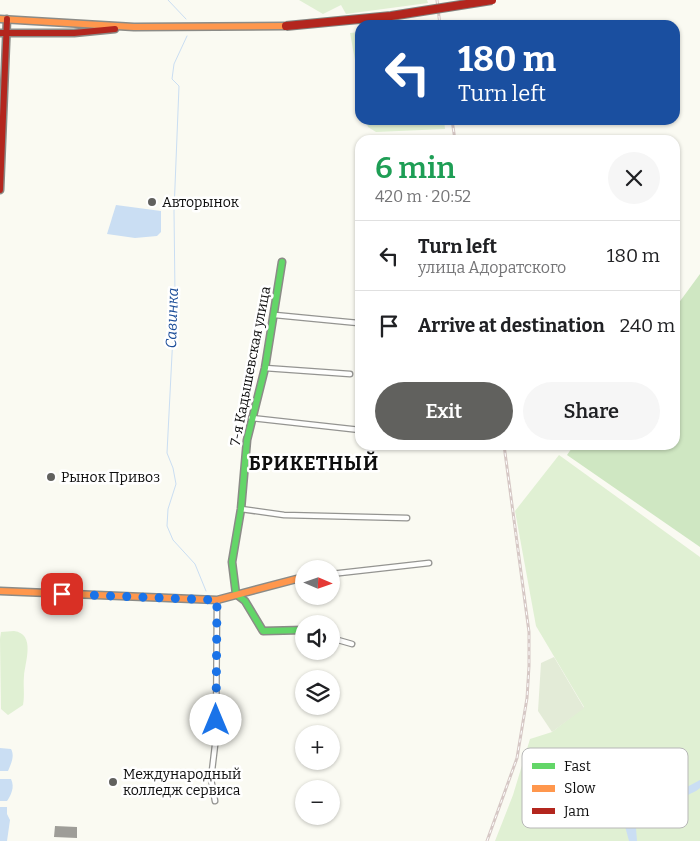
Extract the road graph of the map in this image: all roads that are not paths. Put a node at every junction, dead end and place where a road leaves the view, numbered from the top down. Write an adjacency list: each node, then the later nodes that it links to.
1 (492, 0): 3 (street, bridge)
2 (3, 19): 3 (street); 4 (street)
3 (134, 27): 4 (street)
4 (3, 34): 5 (street)
5 (6, 57): 6 (street); 8 (street)
6 (0, 64)
7 (0, 72): 8 (street)
8 (5, 80): 9 (street)
9 (0, 190)
10 (282, 262): 11 (street, 7-я Кадышевская улица)
11 (275, 315): 12 (street); 13 (street, 7-я Кадышевская улица)
12 (355, 323)
13 (265, 368): 14 (street); 15 (street, 7-я Кадышевская улица)
14 (350, 374)
15 (251, 418): 16 (street); 17 (street, 7-я Кадышевская улица)
16 (355, 429)
17 (241, 509): 18 (street); 23 (street, 7-я Кадышевская улица)
18 (407, 518)
19 (428, 564): 20 (street)
20 (340, 573)
21 (295, 579): 23 (street)
22 (0, 591): 24 (street)
23 (236, 594): 24 (street); 25 (street)
24 (217, 600): 28 (street)
25 (295, 630)
26 (340, 641): 27 (street)
27 (352, 644)
28 (215, 801)

